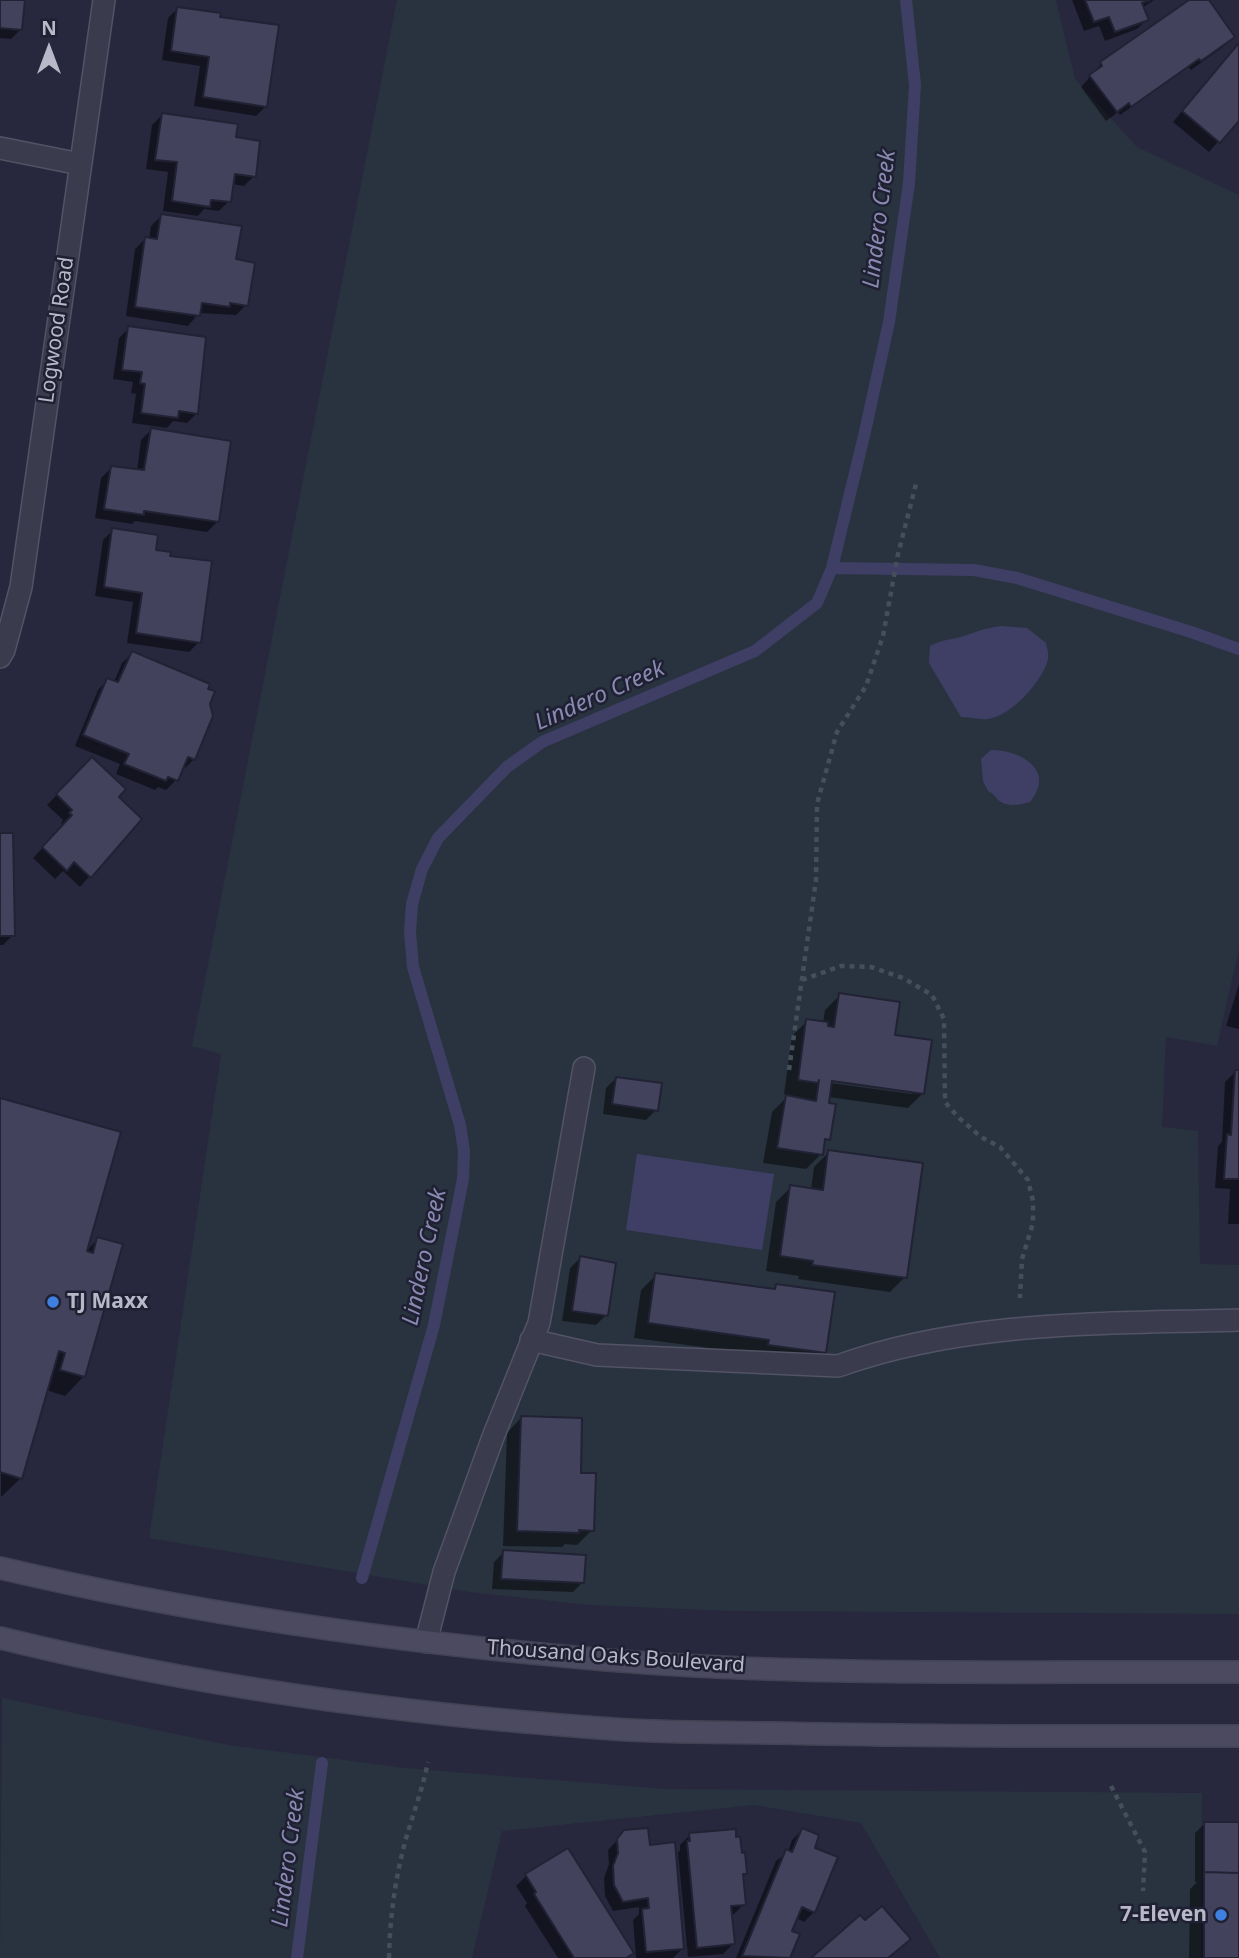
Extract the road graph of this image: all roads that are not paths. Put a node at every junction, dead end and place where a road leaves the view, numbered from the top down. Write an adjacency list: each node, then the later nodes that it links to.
1 (104, 0): 3 (street, Logwood Road)
2 (0, 148): 3 (street)
3 (79, 164): 4 (street, Logwood Road)
4 (0, 657)
5 (584, 1068): 7 (street)
6 (1239, 1320): 7 (street)
7 (531, 1340): 10 (street)
8 (0, 1568): 10 (main road, Thousand Oaks Boulevard)
9 (0, 1638): 12 (main road)
10 (426, 1642): 11 (main road, Thousand Oaks Boulevard)
11 (1239, 1672)
12 (1239, 1736)

